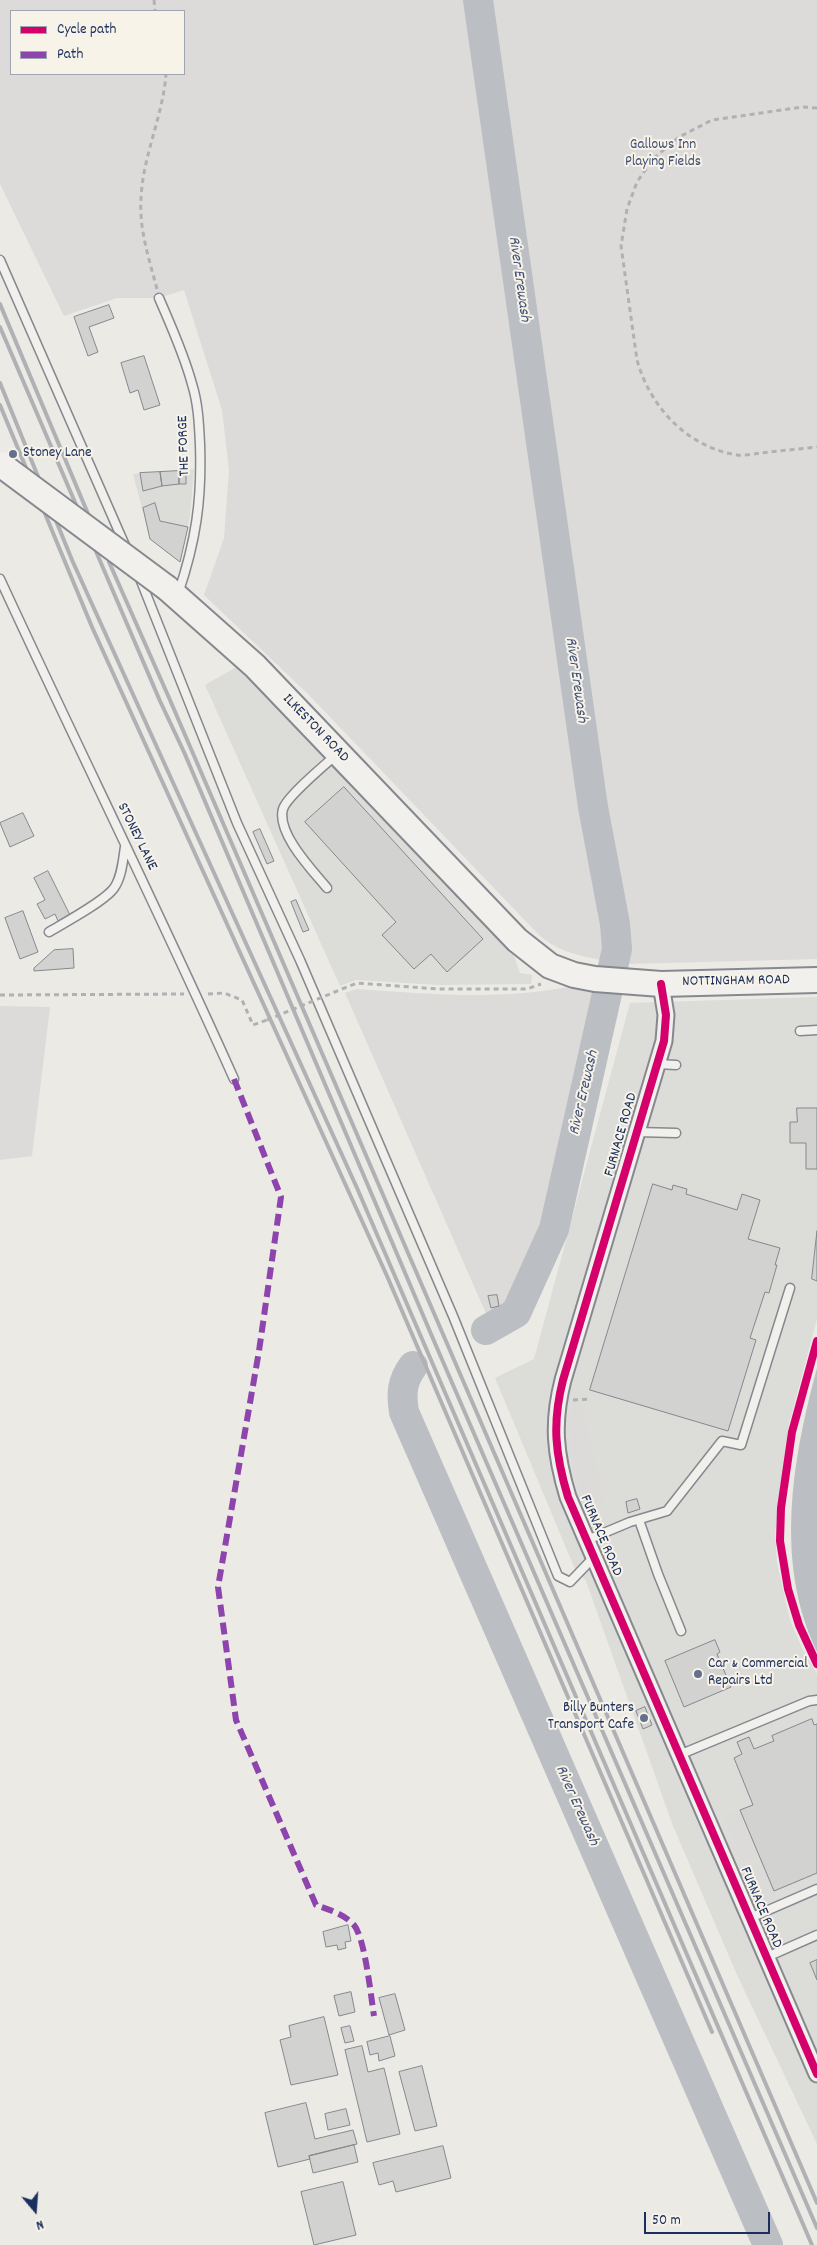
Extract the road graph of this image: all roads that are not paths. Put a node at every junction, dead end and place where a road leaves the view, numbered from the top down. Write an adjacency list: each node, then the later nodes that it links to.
1 (0, 260): 23 (lane)
2 (159, 298): 5 (lane, THE FORGE)
3 (0, 464): 5 (main road, ILKESTON ROAD, bridge)
4 (0, 579): 7 (lane, STONEY LANE)
5 (172, 592): 6 (main road, ILKESTON ROAD)
6 (339, 753): 8 (lane); 11 (main road, ILKESTON ROAD)
7 (125, 847): 9 (lane); 17 (lane, STONEY LANE)
8 (327, 888)
9 (49, 932)
10 (817, 980): 12 (main road, NOTTINGHAM ROAD)
11 (626, 982): 12 (main road, NOTTINGHAM ROAD)
12 (661, 984): 15 (street, FURNACE ROAD)
13 (817, 1030): 14 (lane)
14 (800, 1031)
15 (657, 1064): 16 (lane); 18 (street, FURNACE ROAD)
16 (676, 1065)
17 (234, 1079)
18 (637, 1132): 19 (lane); 22 (street, FURNACE ROAD)
19 (676, 1134)
20 (790, 1288): 21 (lane)
21 (640, 1520): 22 (lane); 24 (lane)
22 (587, 1540): 23 (street, FURNACE ROAD)
23 (594, 1557): 26 (street, FURNACE ROAD)
24 (681, 1632)
25 (817, 1700): 26 (lane)
26 (679, 1755): 28 (street, FURNACE ROAD)
27 (817, 1889): 28 (lane)
28 (750, 1918): 30 (street, FURNACE ROAD)
29 (817, 1936): 30 (lane)
30 (767, 1957): 31 (street, FURNACE ROAD)
31 (817, 2074)

